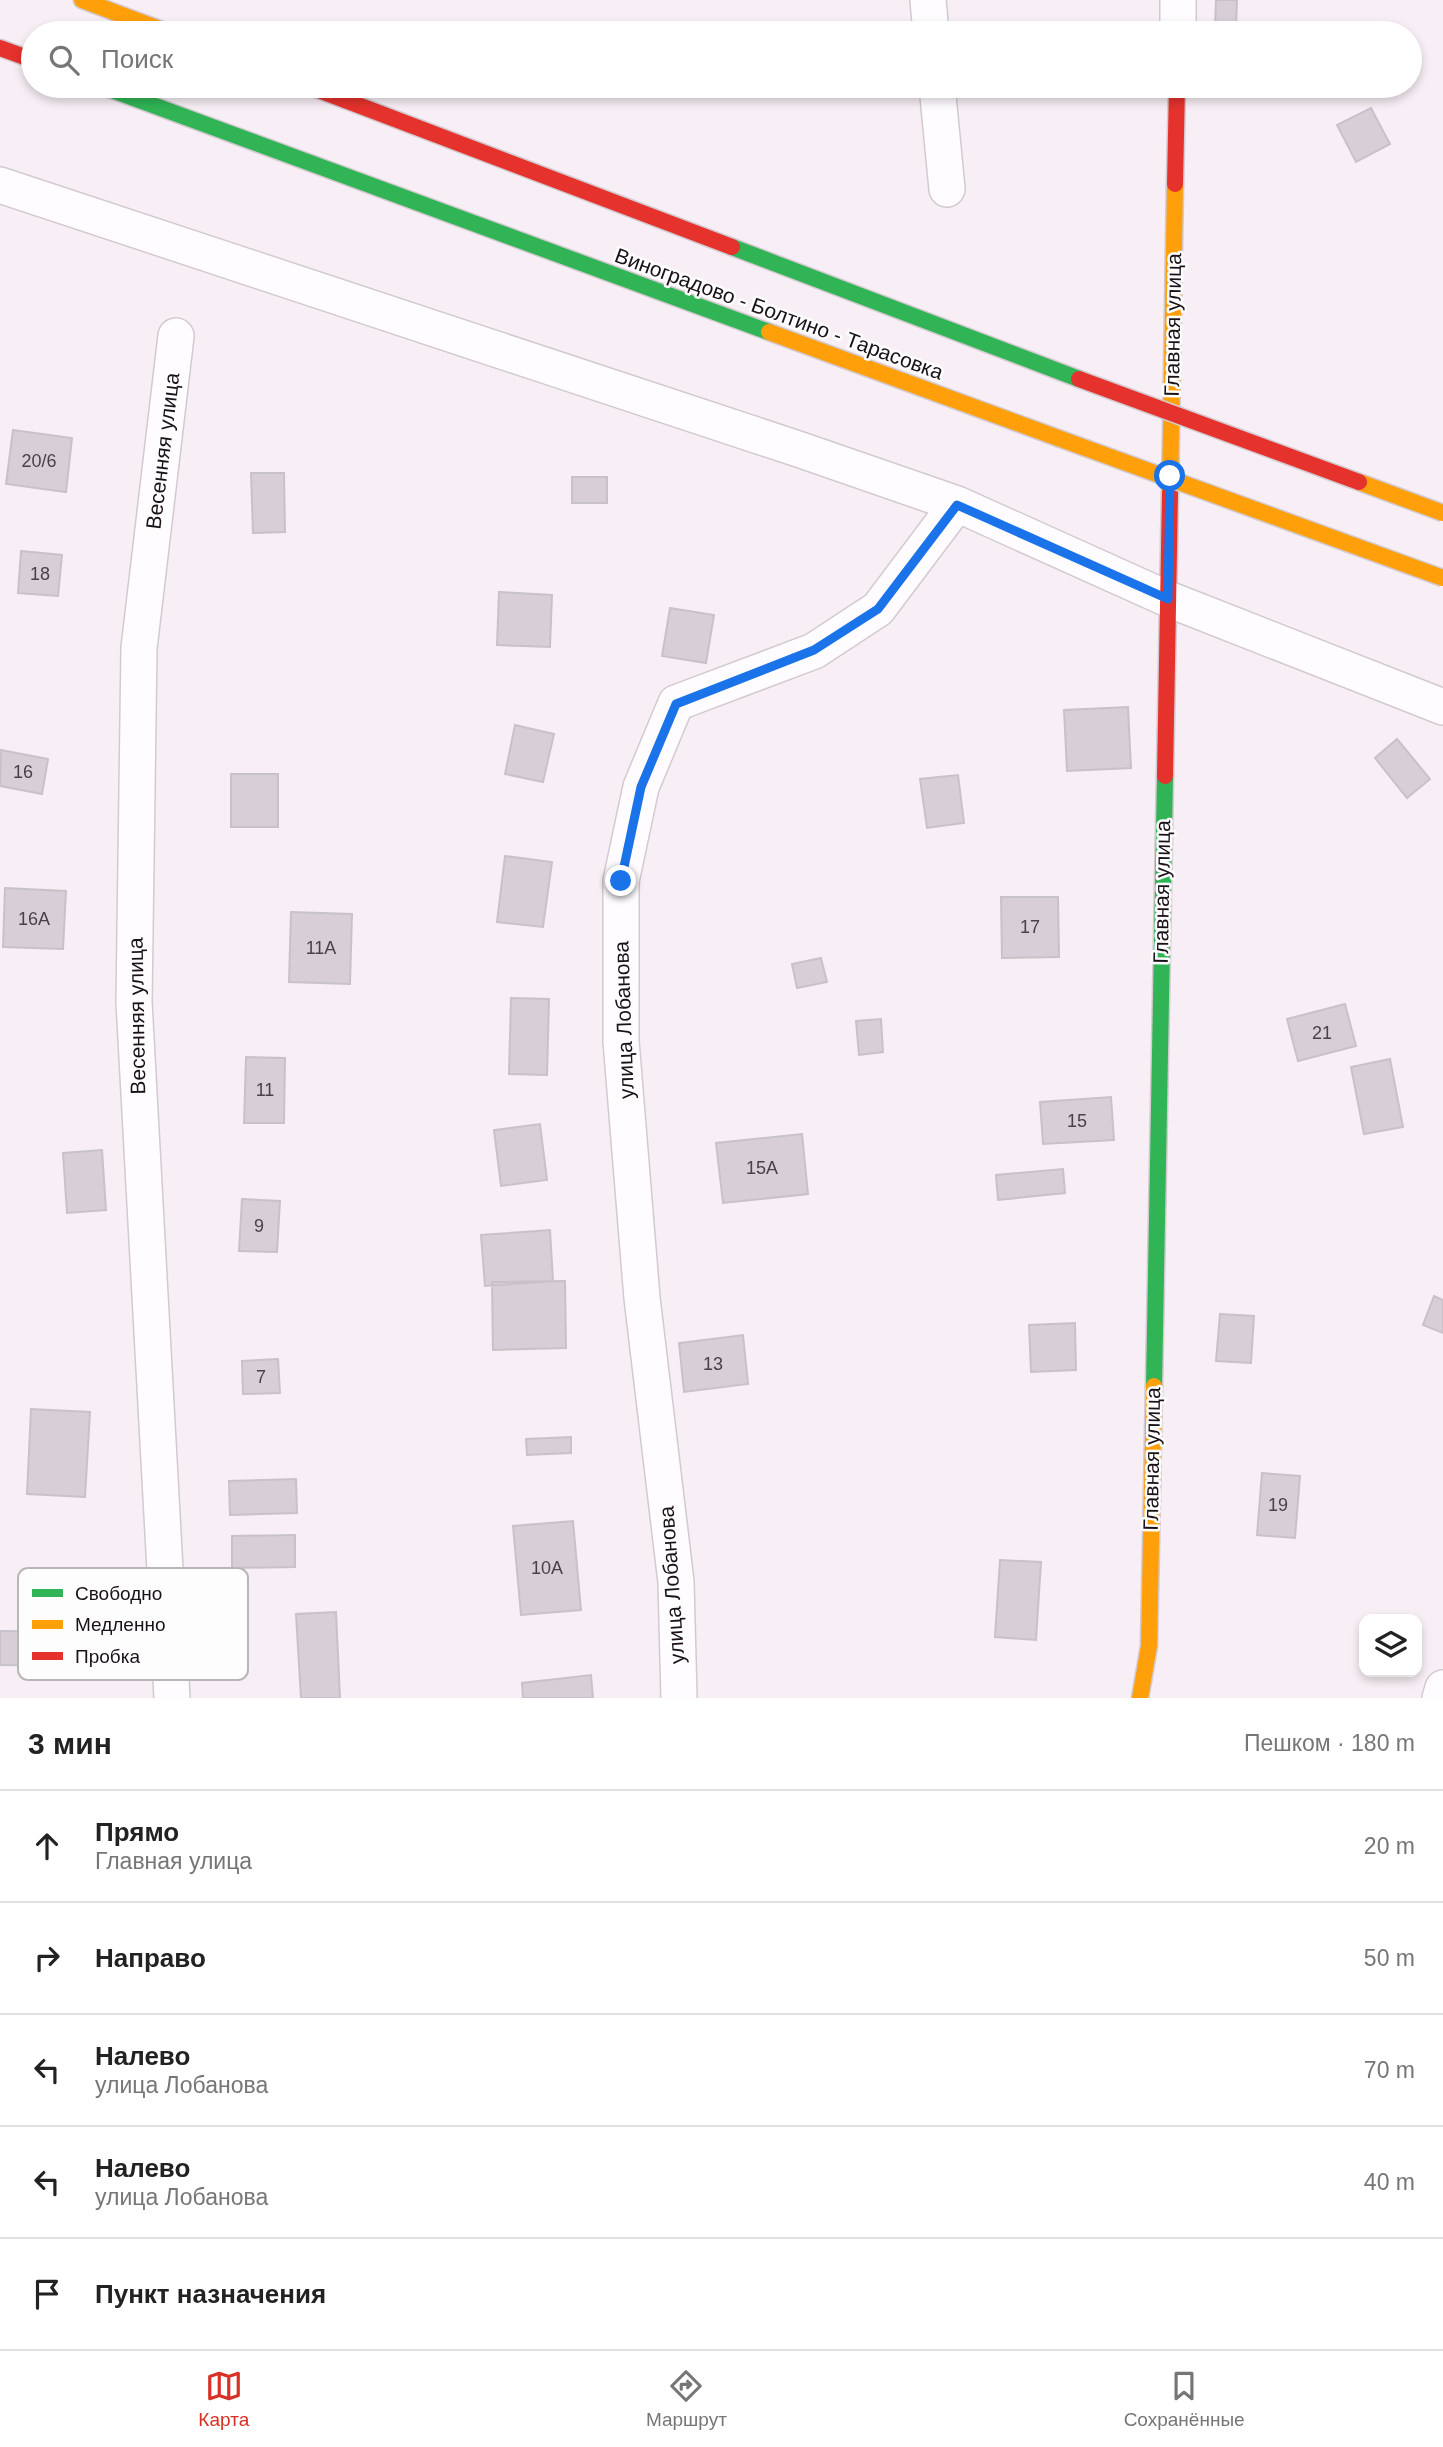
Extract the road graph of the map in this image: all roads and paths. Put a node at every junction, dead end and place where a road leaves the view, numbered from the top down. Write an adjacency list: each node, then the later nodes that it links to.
1 (82, 0): 4 (main road)
2 (928, 0): 5 (street)
3 (1178, 0): 6 (street)
4 (138, 21)
5 (930, 21)
6 (1178, 21)
7 (0, 48): 8 (main road)
8 (21, 56)
9 (134, 98): 18 (main road, Виноградово - Болтино - Тарасовка, bridge)
10 (340, 98): 17 (main road, Виноградово - Болтино - Тарасовка, bridge)
11 (938, 98): 14 (street)
12 (1177, 98): 19 (main road, Главная улица)
13 (0, 185): 16 (street)
14 (947, 189)
15 (176, 336): 21 (street, Весенняя улица)
16 (957, 505): 19 (street); 25 (street, улица Лобанова)
17 (1443, 513)
18 (1443, 578)
19 (1168, 599): 20 (street); 26 (main road, Главная улица)
20 (1443, 707)
21 (165, 1568)
22 (171, 1680): 24 (street, Весенняя улица)
23 (1443, 1688): 27 (street)
24 (172, 1698)
25 (679, 1698)
26 (1140, 1698)
27 (1440, 1698)

